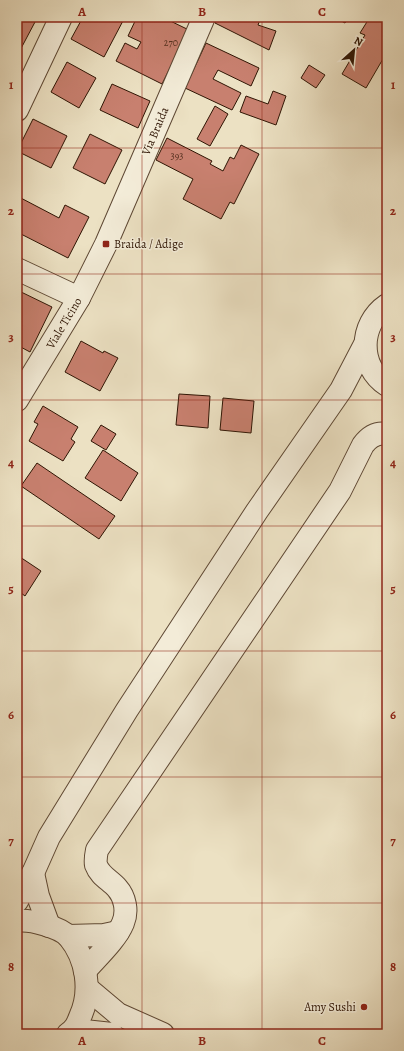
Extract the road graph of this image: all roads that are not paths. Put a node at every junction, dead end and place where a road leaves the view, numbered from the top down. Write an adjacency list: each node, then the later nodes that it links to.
1 (61, 17): 3 (street)
2 (198, 19): 4 (street, Via Braida)
3 (17, 110)
4 (106, 244): 6 (street, Viale Ticino)
5 (17, 269): 6 (street)
6 (79, 298): 11 (street, Viale Ticino)
7 (387, 305): 8 (street)
8 (365, 344): 9 (street); 10 (street)
9 (384, 383): 10 (street)
10 (341, 390): 13 (street)
11 (17, 400)
12 (387, 434): 17 (street)
13 (33, 873): 14 (street); 16 (street)
14 (17, 901)
15 (17, 921): 16 (street)
16 (49, 926): 18 (street)
17 (118, 932): 18 (street); 19 (street)
18 (68, 936): 19 (street)
19 (86, 979): 20 (street); 22 (street)
20 (72, 1032): 21 (street)
21 (112, 1034)
22 (163, 1034)

